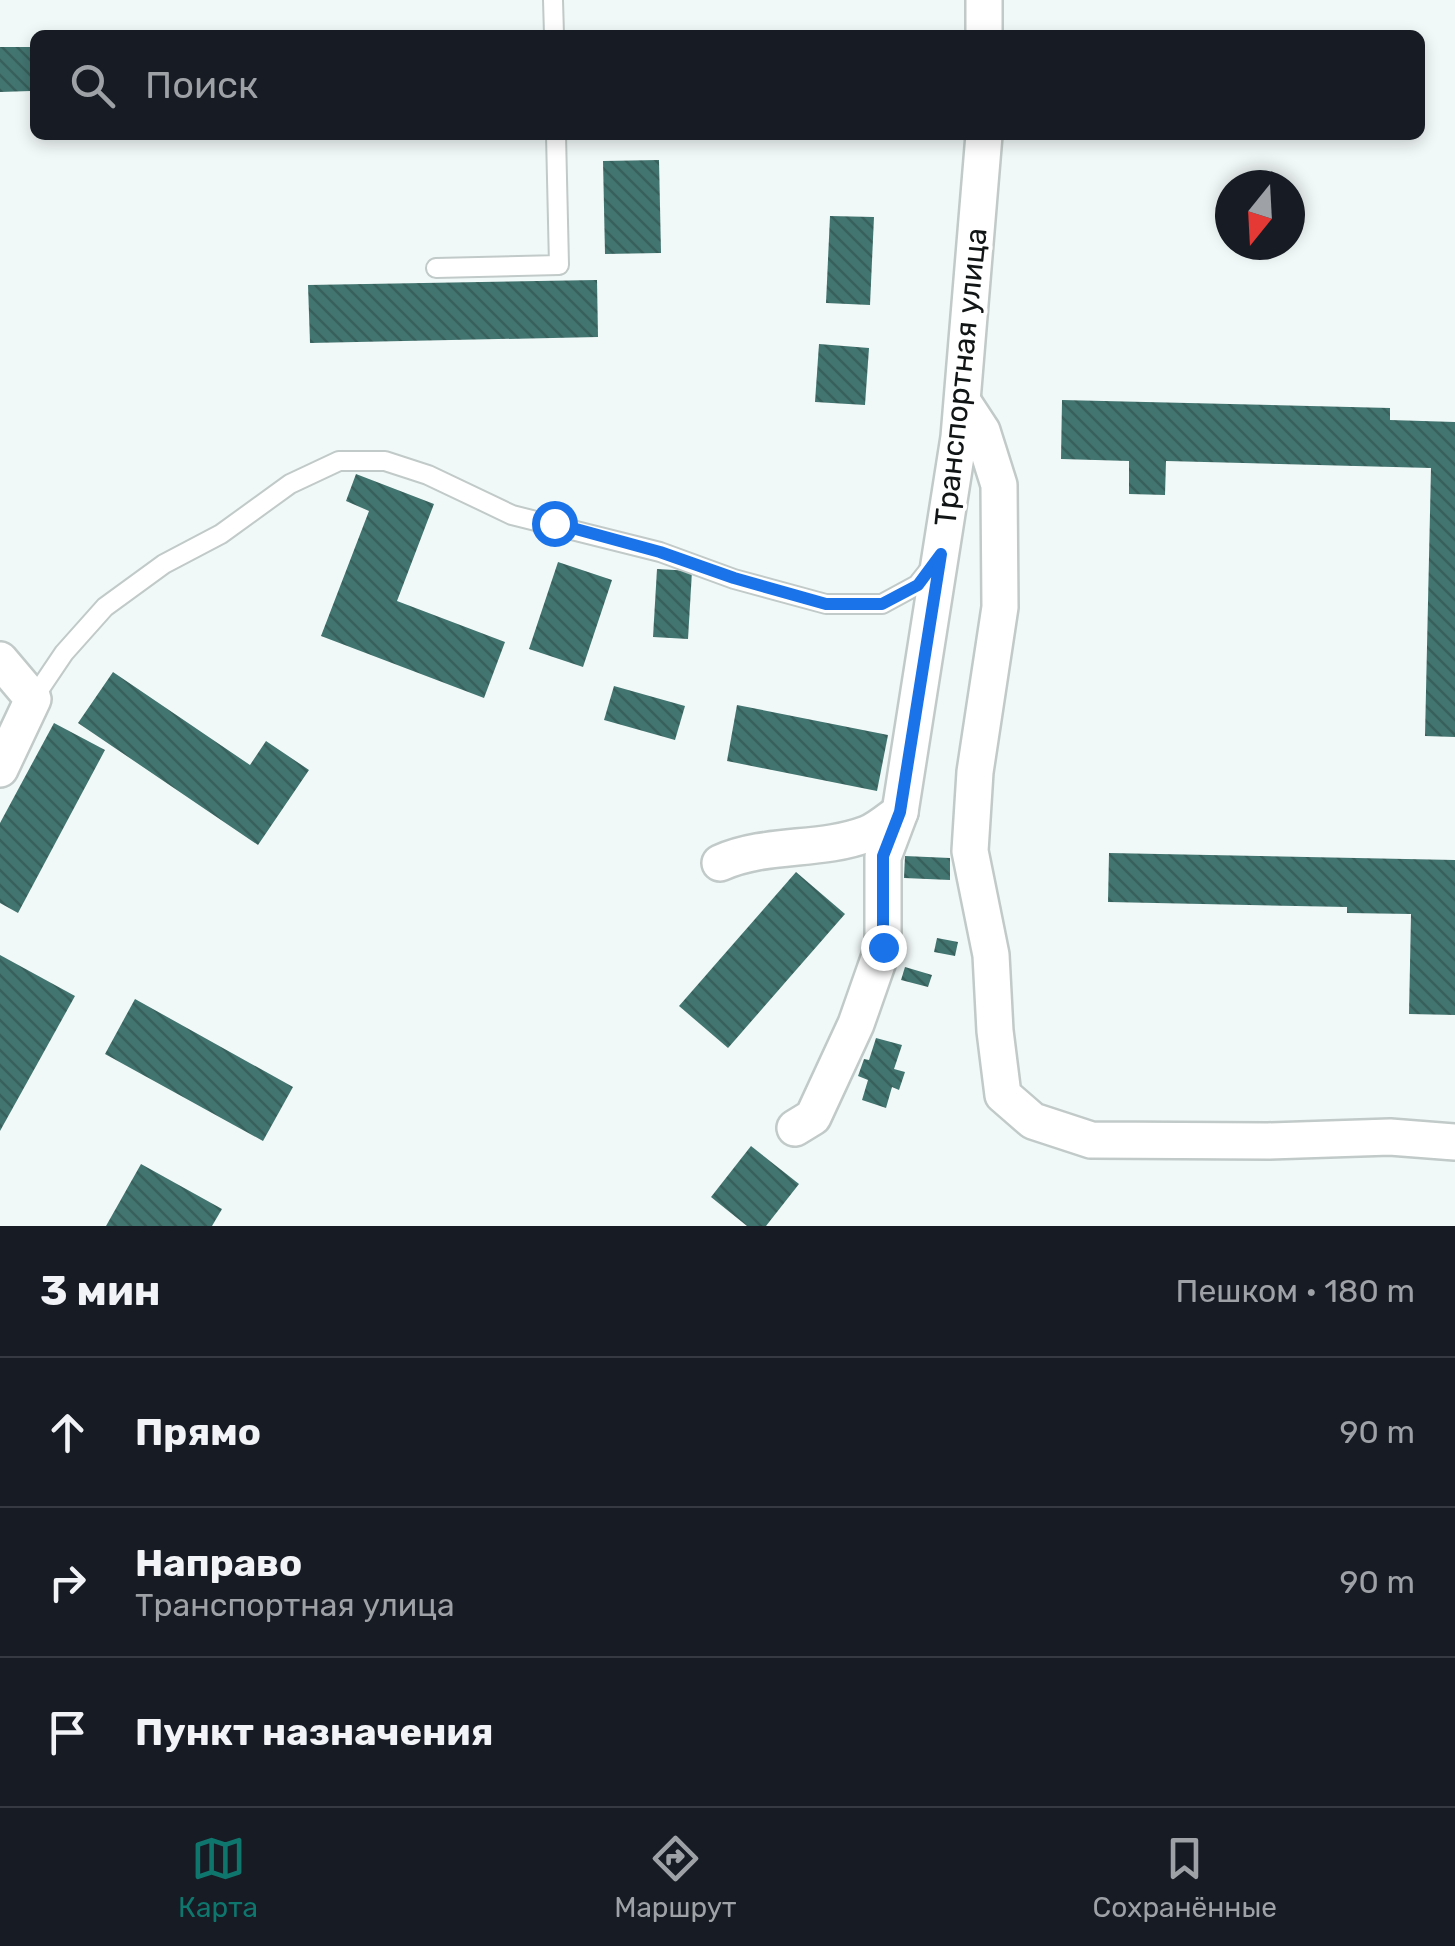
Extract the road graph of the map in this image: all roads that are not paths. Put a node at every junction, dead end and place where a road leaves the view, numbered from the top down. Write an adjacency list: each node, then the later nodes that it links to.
1 (553, 0): 3 (lane)
2 (984, 0): 4 (street)
3 (554, 30)
4 (984, 30)
5 (556, 140): 7 (lane)
6 (984, 140): 8 (street, Транспортная улица)
7 (436, 268)
8 (963, 402): 9 (street, Транспортная улица); 16 (street)
9 (941, 554): 11 (lane); 13 (street, Транспортная улица)
10 (0, 660): 11 (street)
11 (33, 700): 12 (street)
12 (0, 769)
13 (900, 812): 14 (street); 15 (street, Транспортная улица)
14 (720, 863)
15 (795, 1128)
16 (1455, 1142)

